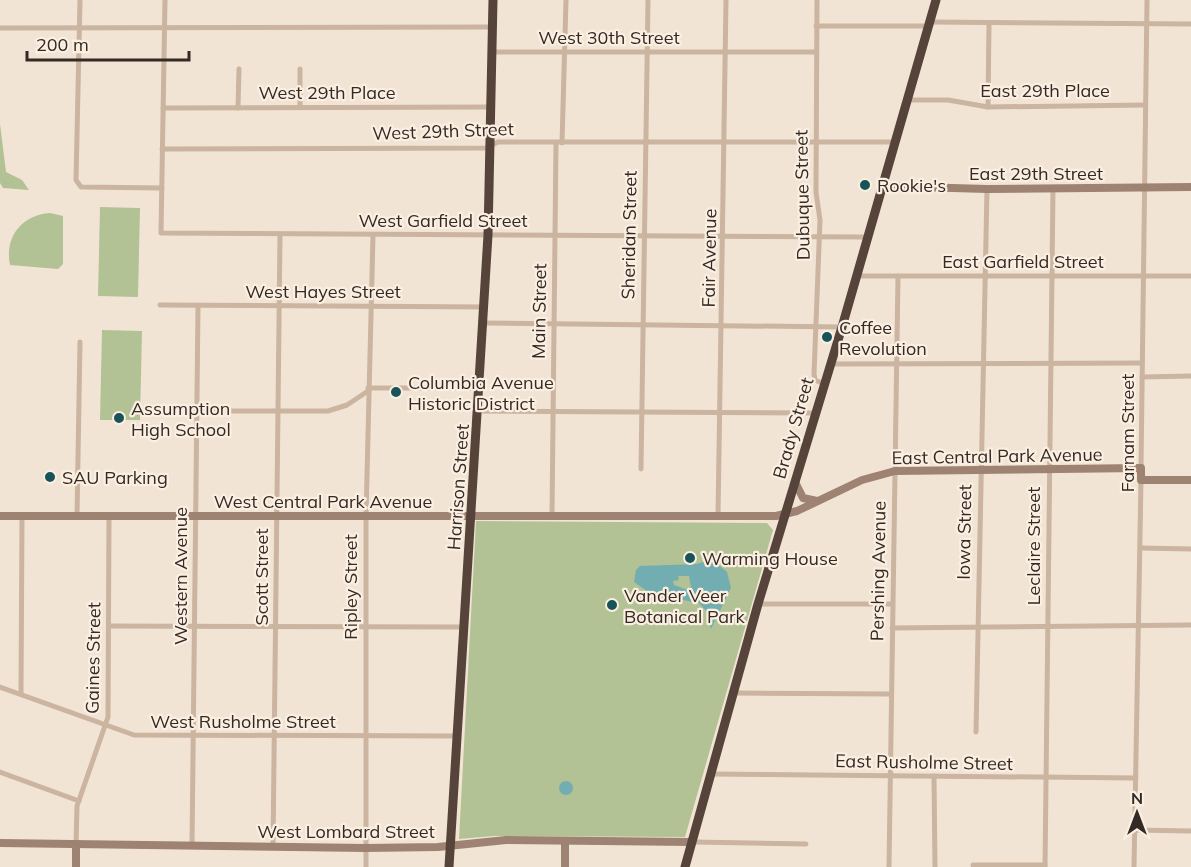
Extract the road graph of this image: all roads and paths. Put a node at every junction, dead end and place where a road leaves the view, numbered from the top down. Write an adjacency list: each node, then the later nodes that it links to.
1 (80, 0): 17 (street)
2 (165, 0): 18 (street)
3 (493, 0): 15 (highway, Harrison Street)
4 (566, 0): 20 (street, Main Street)
5 (648, 0): 21 (street, Sheridan Street)
6 (726, 0): 22 (street, Fair Avenue)
7 (817, 0): 14 (street, Dubuque Street)
8 (936, 0): 11 (highway, Brady Street)
9 (1147, 0): 12 (street, Farnam Street)
10 (989, 23): 11 (street); 12 (street); 29 (street)
11 (929, 24): 14 (street); 26 (highway, Brady Street)
12 (1146, 24): 13 (street); 27 (street, Farnam Street)
13 (1191, 24)
14 (816, 26): 23 (street, Dubuque Street)
15 (492, 27): 18 (street); 19 (highway, Harrison Street)
16 (0, 28): 17 (street)
17 (79, 28): 18 (street); 42 (street)
18 (165, 28): 31 (street)
19 (492, 52): 20 (street, West 30th Street); 28 (highway, Harrison Street)
20 (565, 52): 21 (street, West 30th Street); 35 (street, Main Street)
21 (647, 52): 22 (street, West 30th Street); 36 (street, Sheridan Street)
22 (726, 52): 23 (street, West 30th Street); 37 (street, Fair Avenue)
23 (816, 52): 33 (street, Dubuque Street)
24 (239, 69): 32 (street)
25 (300, 69): 30 (street)
26 (908, 100): 29 (street, East 29th Place); 34 (highway, Brady Street)
27 (1145, 105): 29 (street, East 29th Place); 44 (street, Farnam Street)
28 (492, 106): 30 (street, West 29th Place); 38 (highway, Harrison Street)
29 (988, 106)
30 (300, 107): 32 (street, West 29th Place)
31 (163, 108): 32 (street, West 29th Place); 39 (street)
32 (238, 108)
33 (816, 142): 34 (street); 37 (street); 53 (street, Dubuque Street)
34 (896, 142): 40 (highway, Brady Street)
35 (559, 143): 36 (street, West 29th Street); 38 (street, West 29th Street); 49 (street, Main Street)
36 (645, 143): 37 (street, West 29th Street); 50 (street, Sheridan Street)
37 (725, 143): 51 (street, Fair Avenue)
38 (491, 146): 39 (street, West 29th Street); 48 (highway, Harrison Street)
39 (162, 149): 42 (street)
40 (882, 186): 45 (street, East 29th Street); 52 (highway, Brady Street)
41 (1191, 187): 44 (street, East 29th Street)
42 (162, 188): 46 (street, West Garfield Street)
43 (1053, 188): 44 (street, East 29th Street); 45 (street, East 29th Street); 57 (street, Leclaire Street)
44 (1144, 188): 58 (street, Farnam Street)
45 (987, 189): 56 (street, Iowa Street)
46 (280, 235): 47 (street, West Garfield Street); 62 (street, Scott Street)
47 (373, 235): 48 (street, West Garfield Street); 63 (street, Ripley Street)
48 (488, 235): 49 (street, West Garfield Street); 64 (highway, Harrison Street)
49 (555, 235): 50 (street, West Garfield Street); 66 (street, Main Street)
50 (645, 236): 51 (street, West Garfield Street); 67 (street, Sheridan Street)
51 (724, 237): 53 (street); 68 (street, Fair Avenue)
52 (866, 237): 53 (street); 54 (highway, Brady Street)
53 (819, 238): 69 (street, Dubuque Street)
54 (856, 276): 55 (street, East Garfield Street); 70 (highway, Brady Street)
55 (898, 276): 56 (street, East Garfield Street); 76 (street, Pershing Avenue)
56 (986, 276): 57 (street, East Garfield Street); 72 (street, Iowa Street)
57 (1052, 276): 58 (street, East Garfield Street); 73 (street, Leclaire Street)
58 (1143, 276): 59 (street, East Garfield Street); 74 (street, Farnam Street)
59 (1191, 276)
60 (160, 306): 61 (street, West Hayes Street)
61 (198, 306): 62 (street, West Hayes Street); 82 (street, Western Avenue)
62 (279, 306): 63 (street, West Hayes Street); 83 (street, Scott Street)
63 (371, 307): 64 (street, West Hayes Street); 81 (street, Ripley Street)
64 (485, 307): 65 (highway, Harrison Street)
65 (484, 323): 66 (street); 80 (highway, Harrison Street)
66 (554, 324): 67 (street); 85 (street, Main Street)
67 (643, 325): 68 (street); 86 (street, Sheridan Street)
68 (723, 326): 69 (street); 87 (street, Fair Avenue)
69 (815, 326): 70 (street); 79 (street, Dubuque Street)
70 (842, 327): 75 (highway, Brady Street)
71 (80, 342): 102 (street)
72 (985, 363): 73 (street); 76 (street); 89 (street, Iowa Street)
73 (1051, 363): 74 (street); 90 (street, Leclaire Street)
74 (1142, 363): 77 (street, Farnam Street)
75 (829, 364): 76 (street); 79 (highway, Brady Street)
76 (897, 364): 93 (street, Pershing Avenue)
77 (1142, 376): 78 (street); 91 (street, Farnam Street)
78 (1191, 376)
79 (824, 384): 88 (highway, Brady Street)
80 (480, 388): 81 (street); 84 (highway, Harrison Street)
81 (368, 390): 83 (street); 106 (street, Ripley Street)
82 (197, 411): 83 (street); 104 (street, Western Avenue)
83 (277, 411): 105 (street, Scott Street)
84 (479, 411): 85 (street); 98 (highway, Harrison Street)
85 (553, 411): 86 (street); 107 (street, Main Street)
86 (642, 412): 87 (street); 92 (street, Sheridan Street)
87 (722, 412): 88 (street); 108 (street, Fair Avenue)
88 (815, 413): 96 (highway, Brady Street)
89 (981, 468): 90 (street, East Central Park Avenue); 93 (street, East Central Park Avenue); 121 (street, Iowa Street)
90 (1048, 468): 91 (street, East Central Park Avenue); 122 (street, Leclaire Street)
91 (1141, 468): 94 (street, Farnam Street)
92 (641, 470)
93 (895, 471): 97 (street, East Central Park Avenue); 112 (street, Pershing Avenue)
94 (1141, 480): 95 (street); 109 (street, Farnam Street)
95 (1191, 480)
96 (795, 482): 97 (street); 99 (highway, Brady Street)
97 (819, 500): 99 (street, East Central Park Avenue)
98 (472, 515): 106 (street, West Central Park Avenue); 107 (street, West Central Park Avenue); 119 (highway, Harrison Street)
99 (784, 515): 108 (street, East Central Park Avenue); 111 (highway, Brady Street)
100 (0, 516): 101 (street, West Central Park Avenue)
101 (22, 516): 102 (street, West Central Park Avenue); 125 (street)
102 (77, 516): 103 (street, West Central Park Avenue)
103 (109, 516): 104 (street, West Central Park Avenue); 114 (street, Gaines Street)
104 (195, 516): 105 (street, West Central Park Avenue); 116 (street, Western Avenue)
105 (276, 516): 106 (street, West Central Park Avenue); 117 (street, Scott Street)
106 (366, 516): 118 (street, Ripley Street)
107 (552, 516): 108 (street, West Central Park Avenue)
108 (718, 516)
109 (1141, 548): 110 (street); 115 (street, Farnam Street)
110 (1191, 549)
111 (758, 604): 112 (street); 124 (highway, Brady Street)
112 (892, 604): 120 (street, Pershing Avenue)
113 (1191, 625): 115 (street)
114 (109, 626): 116 (street); 127 (street, Gaines Street)
115 (1138, 626): 122 (street); 138 (street, Farnam Street)
116 (195, 627): 117 (street); 129 (street, Western Avenue)
117 (277, 627): 118 (street); 132 (street, Scott Street)
118 (365, 627): 119 (street); 130 (street, Ripley Street)
119 (465, 627): 131 (highway, Harrison Street)
120 (892, 628): 121 (street); 126 (street, Pershing Avenue)
121 (978, 628): 122 (street); 128 (street, Iowa Street)
122 (1047, 628): 137 (street, Leclaire Street)
123 (0, 687): 125 (street, West Rusholme Street)
124 (735, 693): 126 (street); 134 (highway, Brady Street)
125 (21, 694): 127 (street, West Rusholme Street)
126 (890, 694): 135 (street, Pershing Avenue)
127 (106, 725): 129 (street, West Rusholme Street); 139 (street, Gaines Street)
128 (976, 732)
129 (194, 736): 132 (street, West Rusholme Street); 147 (street, Western Avenue)
130 (366, 736): 131 (street, West Rusholme Street); 132 (street, West Rusholme Street); 150 (street, Ripley Street)
131 (459, 736): 148 (highway, Harrison Street)
132 (276, 737): 149 (street, Scott Street)
133 (0, 772): 139 (street)
134 (711, 774): 135 (street, East Rusholme Street); 143 (highway, Brady Street)
135 (889, 775): 136 (street, East Rusholme Street); 158 (street, Pershing Avenue)
136 (934, 776): 137 (street, East Rusholme Street); 159 (street)
137 (1045, 778): 138 (street, East Rusholme Street); 152 (street, Leclaire Street)
138 (1136, 778): 140 (street, Farnam Street)
139 (79, 801): 146 (street, Gaines Street)
140 (1135, 830): 141 (street); 160 (street, Farnam Street)
141 (1191, 831)
142 (565, 841): 143 (street, West Lombard Street); 148 (street, West Lombard Street); 156 (street)
143 (692, 842): 145 (street); 157 (highway, Brady Street)
144 (0, 843): 146 (street, West Lombard Street)
145 (806, 844)
146 (76, 845): 147 (street, West Lombard Street); 153 (street, Gaines Street)
147 (192, 846): 149 (street, West Lombard Street)
148 (451, 846): 150 (street, West Lombard Street); 155 (highway, Harrison Street)
149 (273, 847): 150 (street, West Lombard Street)
150 (366, 848): 154 (street, Ripley Street)
151 (973, 865): 152 (street)
152 (1045, 866)
153 (76, 867)
154 (366, 867)
155 (449, 867)
156 (565, 867)
157 (685, 867)
158 (889, 867)
159 (934, 867)
160 (1134, 867)

